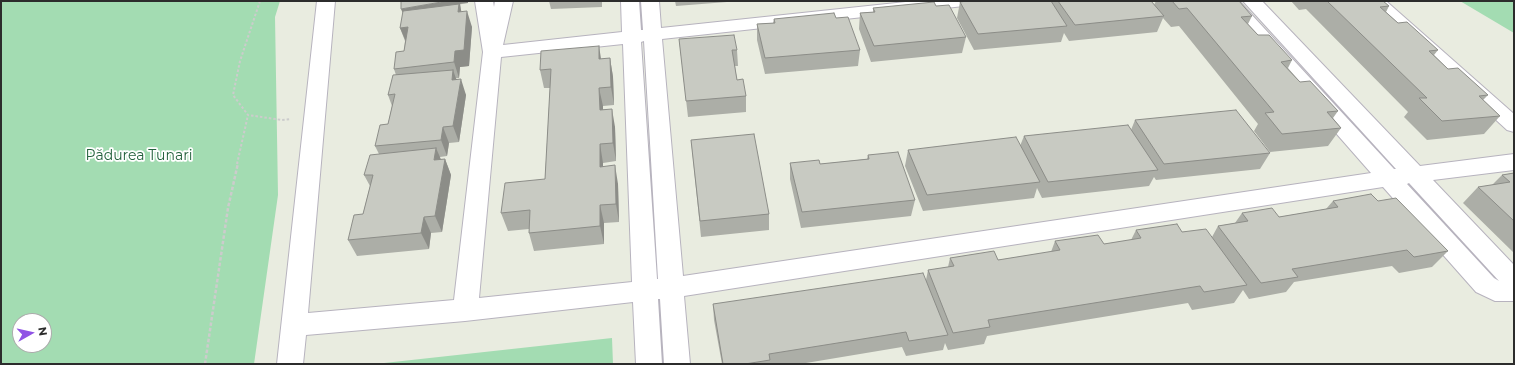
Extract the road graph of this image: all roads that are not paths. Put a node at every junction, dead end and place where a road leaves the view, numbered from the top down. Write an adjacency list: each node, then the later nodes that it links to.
1 (326, 1): 21 (street)
2 (484, 1): 11 (street)
3 (504, 1): 11 (street)
4 (630, 1): 10 (street)
5 (650, 1): 10 (street)
6 (964, 1): 10 (street)
7 (1229, 1): 15 (street)
8 (1252, 1): 14 (street)
9 (1376, 1): 12 (street)
10 (642, 36): 11 (street); 17 (street); 18 (street)
11 (492, 52): 20 (street)
12 (1514, 125)
13 (1514, 162): 14 (street)
14 (1414, 174): 15 (street); 16 (street)
15 (1388, 178): 17 (street); 19 (street)
16 (1514, 281)
17 (672, 288): 18 (street); 24 (street)
18 (645, 290): 20 (street); 23 (street)
19 (1514, 291)
20 (465, 310): 21 (street)
21 (294, 325): 22 (street)
22 (290, 364)
23 (649, 364)
24 (678, 364)

